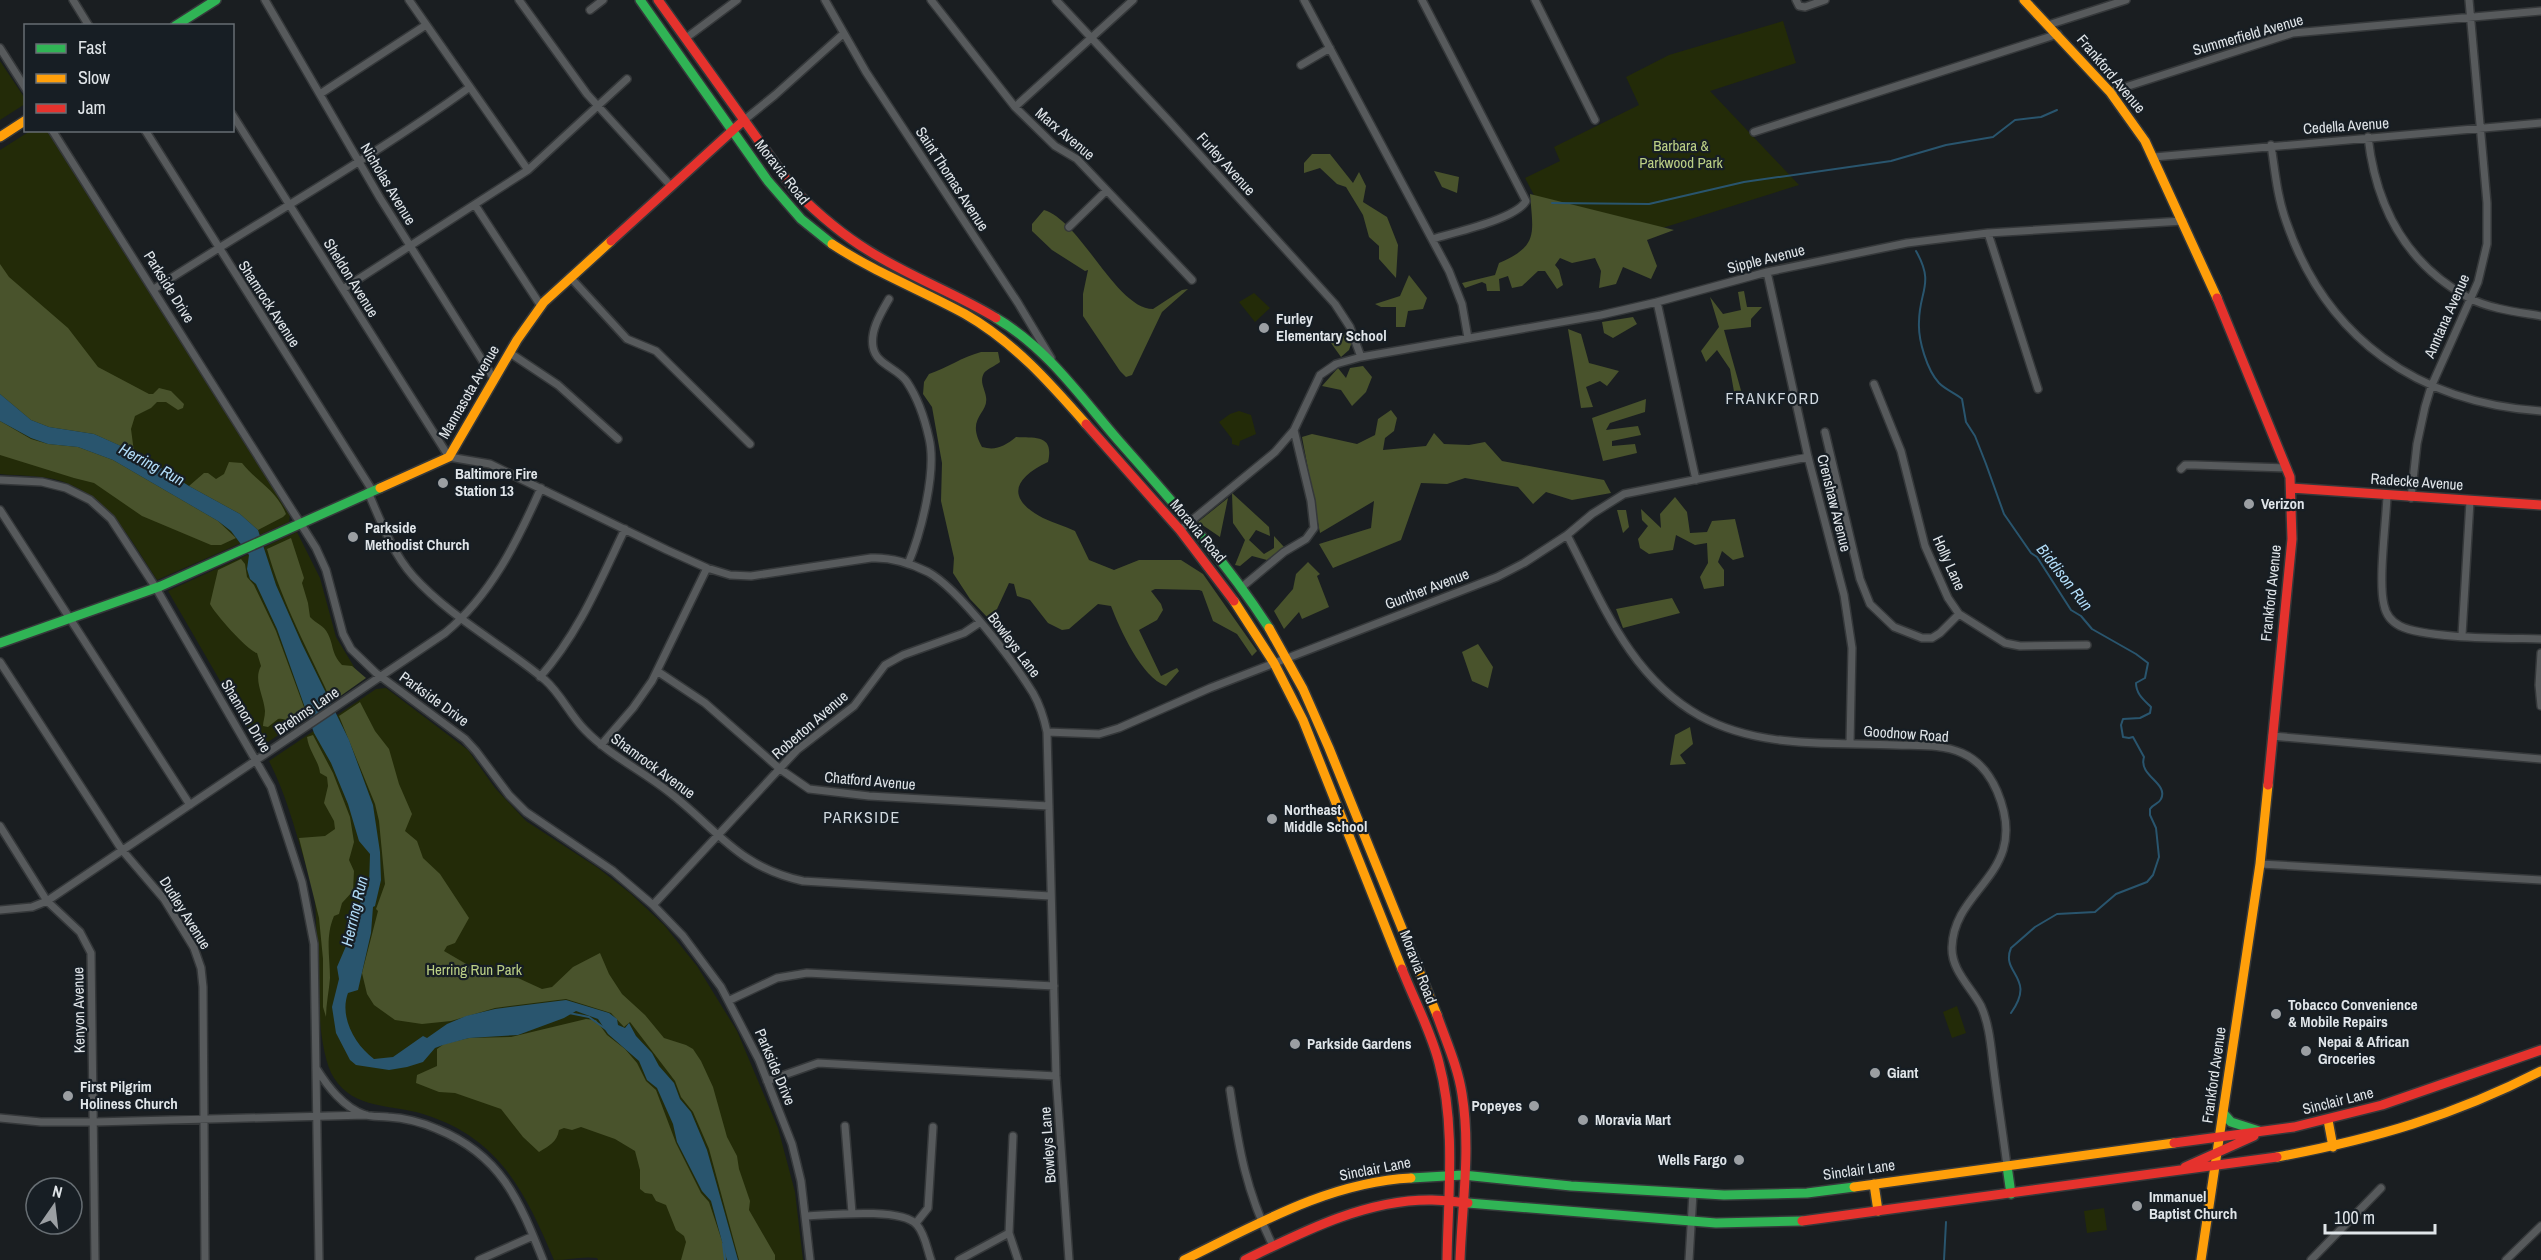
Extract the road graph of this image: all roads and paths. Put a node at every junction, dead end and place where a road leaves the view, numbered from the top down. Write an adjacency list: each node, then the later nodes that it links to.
1 (73, 0): 26 (street)
2 (216, 0): 21 (street)
3 (266, 0): 41 (street, Nicholas Avenue)
4 (409, 0): 28 (street)
5 (519, 0): 42 (street)
6 (603, 0): 23 (street)
7 (640, 0): 50 (street, Moravia Road)
8 (658, 0): 32 (street, Moravia Road)
9 (737, 0): 32 (street)
10 (825, 0): 30 (street, Saint Thomas Avenue)
11 (932, 0): 43 (street, Marx Avenue)
12 (1056, 0): 33 (street, Furley Avenue)
13 (1133, 0): 33 (street)
14 (1304, 0): 35 (street)
15 (1422, 0): 67 (street)
16 (1535, 0): 45 (street)
17 (1825, 0): 22 (street)
18 (2024, 0): 29 (street, Frankford Avenue)
19 (2126, 0): 29 (street)
20 (2469, 0): 25 (street, Anntana Avenue)
21 (204, 3): 27 (street)
22 (1797, 3)
23 (590, 10)
24 (2541, 11): 25 (street, Summerfield Avenue)
25 (2469, 18): 40 (street, Summerfield Avenue); 49 (street, Anntana Avenue)
26 (88, 24)
27 (177, 24)
28 (426, 25): 39 (street); 41 (street)
29 (2048, 25): 31 (street, Frankford Avenue)
30 (843, 34): 47 (street, Mannasota Avenue); 83 (street, Saint Thomas Avenue)
31 (2058, 34): 40 (street, Frankford Avenue); 53 (street)
32 (686, 38): 47 (street, Moravia Road)
33 (1091, 39): 43 (street); 82 (street, Furley Avenue)
34 (0, 48): 38 (street)
35 (1330, 48): 36 (street); 67 (street)
36 (1301, 64)
37 (627, 79): 42 (street)
38 (24, 86)
39 (470, 87): 58 (street); 59 (street)
40 (2110, 92): 57 (street, Frankford Avenue)
41 (320, 94): 58 (street, Nicholas Avenue)
42 (597, 106): 59 (street); 60 (street)
43 (1015, 107): 61 (street, Marx Avenue)
44 (234, 117): 62 (street, Sheldon Avenue)
45 (1595, 120)
46 (24, 121): 55 (street)
47 (743, 121): 50 (street, Mannasota Avenue); 83 (street, Moravia Road)
48 (2541, 123): 49 (street, Cedella Avenue)
49 (2479, 129): 54 (street, Cedella Avenue); 76 (street, Anntana Avenue)
50 (732, 130): 60 (street, Mannasota Avenue); 110 (street, Moravia Road)
51 (53, 132): 73 (street, Parkside Drive)
52 (146, 132): 69 (street, Shamrock Avenue)
53 (1754, 132)
54 (2368, 137): 56 (street, Cedella Avenue); 76 (street)
55 (0, 138)
56 (2271, 145): 57 (street, Cedella Avenue); 86 (street)
57 (2154, 157): 64 (street, Frankford Avenue)
58 (358, 160): 62 (street); 68 (street, Nicholas Avenue)
59 (528, 170): 63 (street)
60 (670, 185): 71 (street, Mannasota Avenue)
61 (1106, 191): 65 (street); 72 (street, Marx Avenue)
62 (290, 205): 69 (street); 74 (street, Sheldon Avenue)
63 (476, 205): 68 (street); 78 (street)
64 (2183, 222): 66 (street, Sipple Avenue); 95 (street, Frankford Avenue)
65 (1069, 226)
66 (1988, 233): 70 (street, Sipple Avenue); 87 (street)
67 (1432, 239): 80 (street)
68 (410, 246): 74 (street); 84 (street, Nicholas Avenue)
69 (218, 248): 73 (street); 101 (street, Shamrock Avenue)
70 (1767, 272): 77 (street, Sipple Avenue); 94 (street, Crenshaw Avenue)
71 (570, 277): 78 (street, Mannasota Avenue); 92 (street)
72 (1192, 280)
73 (154, 289): 108 (street, Parkside Drive)
74 (343, 289): 93 (street, Sheldon Avenue)
75 (889, 300): 112 (street)
76 (2471, 300): 79 (street); 86 (street, Anntana Avenue)
77 (1657, 302): 80 (street, Sipple Avenue); 98 (street)
78 (541, 306): 81 (street, Mannasota Avenue)
79 (2541, 316)
80 (1468, 338): 82 (street, Sipple Avenue)
81 (510, 353): 84 (street, Mannasota Avenue); 91 (street)
82 (1361, 357): 89 (street, Sipple Avenue)
83 (1059, 372): 107 (street, Moravia Road)
84 (494, 379): 93 (street, Mannasota Avenue)
85 (1874, 384): 116 (street, Holly Lane)
86 (2431, 387): 88 (street); 103 (street, Anntana Avenue)
87 (2038, 389)
88 (2541, 411)
89 (1294, 430): 107 (street); 114 (street)
90 (1825, 432): 116 (street, Holly Lane)
91 (618, 439)
92 (750, 444)
93 (449, 457): 99 (street, Bowleys Lane); 101 (street, Mannasota Avenue)
94 (1808, 457): 98 (street, Gunther Avenue); 134 (street, Crenshaw Avenue)
95 (2287, 468): 96 (street); 100 (street, Frankford Avenue)
96 (2181, 469)
97 (0, 480): 115 (street, Shannon Drive)
98 (1695, 480): 111 (street, Gunther Avenue)
99 (542, 488): 109 (street, Bowleys Lane); 117 (street, Brehms Lane)
100 (2291, 488): 102 (street, Radecke Avenue); 133 (street, Frankford Avenue)
101 (370, 491): 108 (street, Mannasota Avenue); 117 (street, Shamrock Avenue)
102 (2387, 496): 103 (street, Radecke Avenue); 120 (street)
103 (2410, 498): 104 (street, Radecke Avenue)
104 (2470, 501): 105 (street, Radecke Avenue); 120 (street)
105 (2541, 505)
106 (0, 510): 118 (street)
107 (1191, 521): 110 (street); 114 (street, Moravia Road)
108 (301, 523): 115 (street, Mannasota Avenue); 129 (street, Parkside Drive)
109 (626, 529): 113 (street, Bowleys Lane); 130 (street)
110 (1180, 530): 127 (street, Moravia Road)
111 (1567, 535): 125 (street, Gunther Avenue); 134 (street, Goodnow Road)
112 (908, 564): 113 (street, Bowleys Lane); 119 (street, Bowleys Lane)
113 (707, 568): 128 (street)
114 (1242, 587): 125 (street, Moravia Road)
115 (156, 588): 118 (street, Mannasota Avenue); 137 (street, Shannon Drive)
116 (1959, 614): 123 (street)
117 (462, 618): 129 (street, Brehms Lane); 130 (street, Shamrock Avenue)
118 (70, 619): 122 (street, Mannasota Avenue); 139 (street)
119 (979, 623): 132 (street, Bowleys Lane); 138 (street, Roberton Avenue)
120 (2462, 635): 121 (street)
121 (2541, 639)
122 (0, 643)
123 (2087, 645)
124 (2541, 653): 131 (street)
125 (1287, 659): 127 (street, Gunther Avenue); 176 (street, Moravia Road)
126 (0, 662): 143 (street, Dudley Avenue)
127 (1274, 663): 132 (street, Gunther Avenue); 175 (street, Moravia Road)
128 (657, 671): 135 (street); 138 (street, Chatford Avenue)
129 (381, 677): 137 (street, Brehms Lane); 148 (street, Parkside Drive)
130 (540, 677): 135 (street, Shamrock Avenue)
131 (2541, 706)
132 (1047, 732): 140 (street, Bowleys Lane)
133 (2272, 736): 136 (street); 144 (street, Frankford Avenue)
134 (1850, 743): 172 (street, Goodnow Road)
135 (601, 745): 142 (street, Shamrock Avenue)
136 (2541, 759)
137 (257, 760): 139 (street, Brehms Lane); 153 (street, Shannon Drive)
138 (780, 769): 140 (street, Chatford Avenue); 142 (street, Roberton Avenue)
139 (190, 805): 143 (street, Brehms Lane)
140 (1049, 806): 146 (street, Bowleys Lane)
141 (0, 826): 147 (street, Kenyon Avenue)
142 (717, 837): 146 (street, Shamrock Avenue); 148 (street, Roberton Avenue)
143 (122, 850): 147 (street, Brehms Lane); 162 (street, Dudley Avenue)
144 (2260, 864): 145 (street); 158 (street, Frankford Avenue)
145 (2541, 880)
146 (1050, 896): 150 (street, Bowleys Lane)
147 (47, 901): 149 (street, Brehms Lane); 164 (street, Kenyon Avenue)
148 (653, 905): 151 (street, Parkside Drive)
149 (0, 909)
150 (1054, 986): 151 (street); 155 (street, Bowleys Lane)
151 (730, 1000): 156 (street, Parkside Drive)
152 (2541, 1050): 163 (street, Sinclair Lane)
153 (316, 1068): 159 (street); 160 (street, Shannon Drive)
154 (2541, 1071): 170 (street)
155 (1056, 1076): 156 (street); 202 (street, Bowleys Lane)
156 (767, 1081): 185 (street, Parkside Drive)
157 (1230, 1090): 186 (street)
158 (2224, 1114): 167 (street); 169 (street, Frankford Avenue)
159 (366, 1115): 160 (street); 191 (street)
160 (315, 1118): 162 (street); 195 (street, Shannon Drive)
161 (0, 1119): 164 (street)
162 (204, 1119): 164 (street); 194 (street, Dudley Avenue)
163 (2328, 1120): 167 (street, Sinclair Lane); 170 (street)
164 (94, 1122): 193 (street, Kenyon Avenue)
165 (845, 1126): 184 (street)
166 (933, 1127): 188 (street)
167 (2264, 1132): 169 (street, Sinclair Lane); 171 (street)
168 (1013, 1136): 190 (street)
169 (2220, 1138): 171 (street, Frankford Avenue); 172 (street, Sinclair Lane)
170 (2333, 1147): 173 (street)
171 (2218, 1152): 173 (street, Frankford Avenue); 174 (street)
172 (2007, 1166): 177 (street, Sinclair Lane); 180 (street)
173 (2216, 1167): 174 (street); 208 (street, Frankford Avenue)
174 (2174, 1172): 180 (street)
175 (1449, 1174): 176 (street, Sinclair Lane); 181 (street, Moravia Road); 186 (street, Sinclair Lane)
176 (1463, 1175): 179 (street, Sinclair Lane); 182 (street, Moravia Road)
177 (1874, 1184): 179 (street, Sinclair Lane); 183 (street)
178 (2381, 1188): 209 (street)
179 (1694, 1193): 187 (street)
180 (2011, 1194): 183 (street)
181 (1450, 1203): 182 (street); 192 (street); 205 (street, Moravia Road)
182 (1461, 1204): 187 (street); 206 (street, Moravia Road)
183 (1878, 1211): 187 (street)
184 (852, 1214): 185 (street); 188 (street)
185 (806, 1216): 198 (street, Parkside Drive)
186 (1260, 1221): 192 (street); 203 (street, Sinclair Lane)
187 (1692, 1222): 207 (street)
188 (916, 1223): 199 (street)
189 (2541, 1226): 210 (street)
190 (1009, 1233): 200 (street); 201 (street)
191 (534, 1236): 196 (street); 197 (street)
192 (1273, 1246): 204 (street)
193 (95, 1260)
194 (205, 1260)
195 (319, 1260)
196 (479, 1260)
197 (543, 1260)
198 (810, 1260)
199 (931, 1260)
200 (959, 1260)
201 (1018, 1260)
202 (1070, 1260)
203 (1184, 1260)
204 (1245, 1260)
205 (1447, 1260)
206 (1460, 1260)
207 (1689, 1260)
208 (2201, 1260)
209 (2311, 1260)
210 (2506, 1260)

